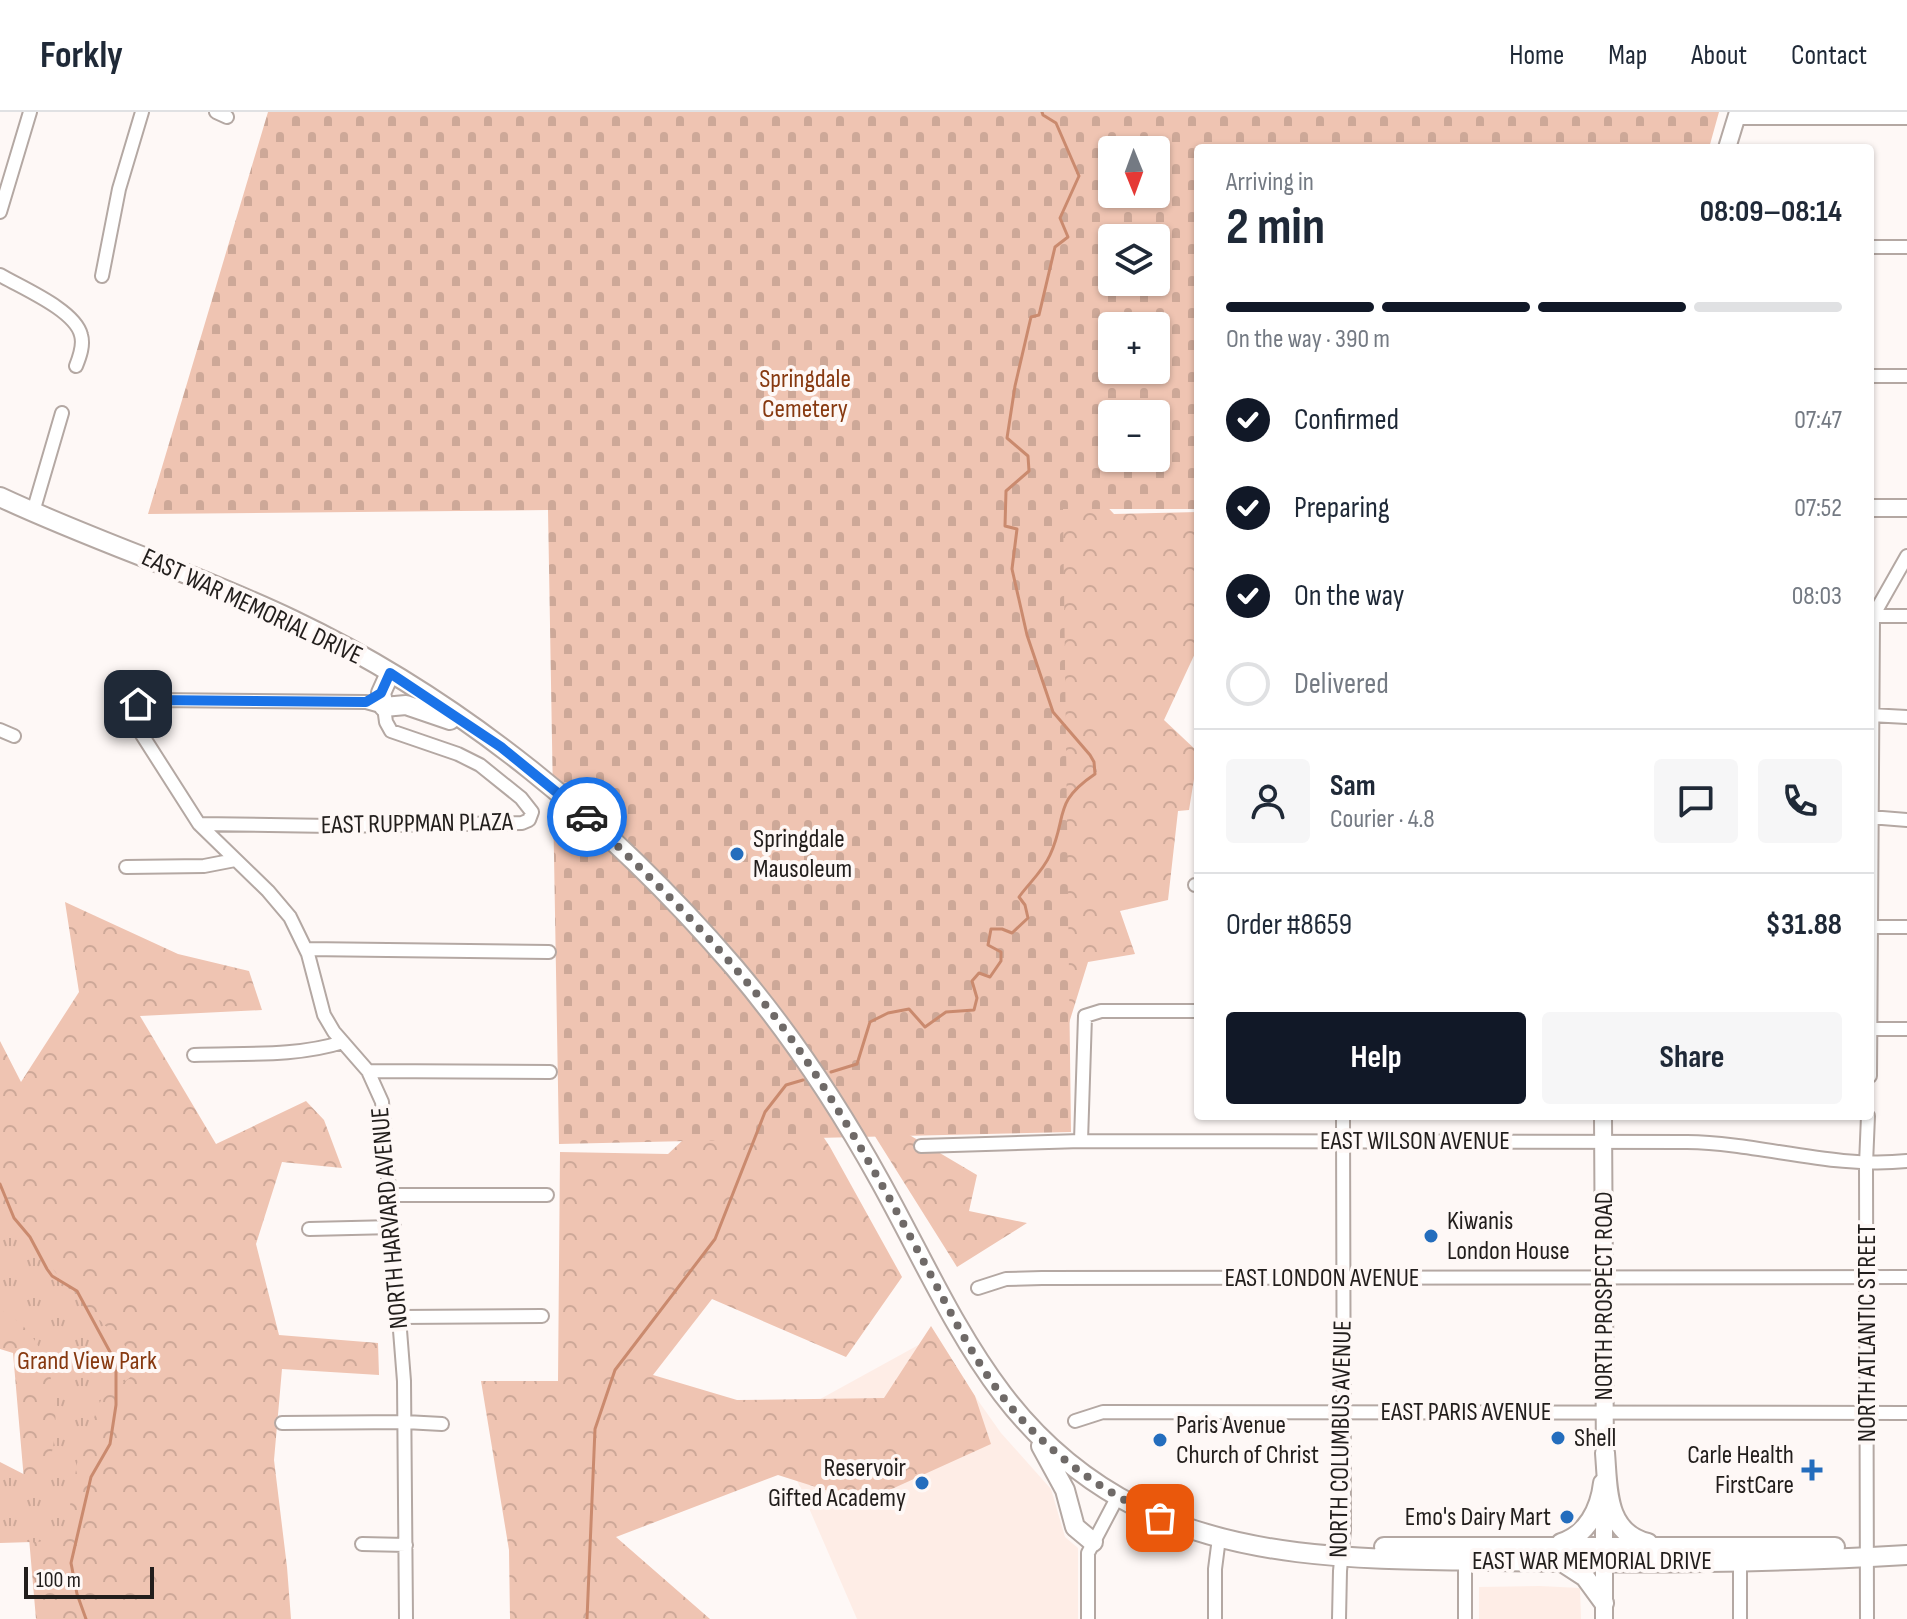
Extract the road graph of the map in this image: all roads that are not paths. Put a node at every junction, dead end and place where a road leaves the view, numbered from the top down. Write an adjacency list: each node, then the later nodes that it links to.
1 (30, 112): 6 (street)
2 (142, 112): 10 (street)
3 (1737, 115): 4 (street); 5 (main road)
4 (1907, 118)
5 (1728, 144)
6 (0, 212)
7 (1874, 247): 8 (street)
8 (1907, 247)
9 (0, 275): 11 (street)
10 (102, 276)
11 (76, 366)
12 (1874, 376): 13 (street)
13 (1907, 376)
14 (62, 413): 18 (street)
15 (0, 499): 18 (highway, EAST WAR MEMORIAL DRIVE)
16 (1874, 508): 17 (main road)
17 (1907, 508)
18 (33, 512): 23 (highway, EAST WAR MEMORIAL DRIVE)
19 (1907, 556): 20 (street)
20 (1874, 611)
21 (1874, 616): 22 (street)
22 (1907, 616)
23 (390, 673): 24 (highway); 29 (highway, EAST WAR MEMORIAL DRIVE)
24 (377, 701): 29 (highway); 32 (street, NORTH HARVARD AVENUE); 32 (street, EAST RUPPMAN PLAZA)
25 (1874, 719): 26 (street)
26 (1907, 719)
27 (0, 730): 28 (street)
28 (14, 736)
29 (506, 750): 74 (highway, EAST WAR MEMORIAL DRIVE)
30 (1874, 822): 31 (street)
31 (1907, 822)
32 (199, 824): 33 (street, NORTH HARVARD AVENUE)
33 (235, 860): 34 (street); 37 (street, NORTH HARVARD AVENUE)
34 (126, 867)
35 (1874, 927): 36 (street)
36 (1907, 927)
37 (306, 949): 38 (street); 42 (street, NORTH HARVARD AVENUE)
38 (549, 952)
39 (1194, 1011): 49 (street)
40 (1874, 1029): 41 (street)
41 (1907, 1029)
42 (343, 1042): 43 (street); 44 (street, NORTH HARVARD AVENUE)
43 (194, 1055)
44 (368, 1071): 45 (street); 55 (street, NORTH HARVARD AVENUE)
45 (550, 1072)
46 (1343, 1120): 51 (street, NORTH COLUMBUS AVENUE)
47 (1603, 1120): 50 (main road, NORTH PROSPECT ROAD)
48 (1868, 1120): 54 (street, NORTH ATLANTIC STREET)
49 (1081, 1141): 51 (street, EAST WILSON AVENUE); 52 (street, EAST WILSON AVENUE)
50 (1603, 1141): 51 (street, EAST WILSON AVENUE); 54 (street, EAST WILSON AVENUE); 62 (main road, NORTH PROSPECT ROAD)
51 (1342, 1142): 61 (street, NORTH COLUMBUS AVENUE)
52 (921, 1146)
53 (1907, 1161): 54 (street, EAST WILSON AVENUE)
54 (1866, 1164): 59 (street, NORTH ATLANTIC STREET)
55 (391, 1195): 56 (street); 57 (street, NORTH HARVARD AVENUE)
56 (547, 1195)
57 (394, 1227): 58 (street); 65 (street, NORTH HARVARD AVENUE)
58 (309, 1229)
59 (1866, 1277): 60 (street, EAST LONDON AVENUE); 62 (street, EAST LONDON AVENUE); 68 (street, NORTH ATLANTIC STREET)
60 (1907, 1277)
61 (1343, 1278): 62 (street, EAST LONDON AVENUE); 63 (street, EAST LONDON AVENUE); 67 (street, NORTH COLUMBUS AVENUE)
62 (1604, 1278): 66 (main road, NORTH PROSPECT ROAD)
63 (978, 1288)
64 (542, 1316): 65 (street)
65 (399, 1317): 71 (street, NORTH HARVARD AVENUE)
66 (1604, 1411): 67 (street, EAST PARIS AVENUE); 68 (street, EAST PARIS AVENUE); 75 (main road, NORTH PROSPECT ROAD)
67 (1344, 1412): 70 (street, EAST PARIS AVENUE); 83 (street, NORTH COLUMBUS AVENUE)
68 (1867, 1413): 69 (street, EAST PARIS AVENUE); 84 (street, NORTH ATLANTIC STREET)
69 (1907, 1413)
70 (1075, 1421)
71 (405, 1422): 72 (street); 73 (street); 80 (street, NORTH HARVARD AVENUE)
72 (282, 1423)
73 (442, 1424)
74 (1026, 1424): 76 (highway, EAST WAR MEMORIAL DRIVE); 78 (highway)
75 (1605, 1463): 81 (highway); 82 (highway); 86 (main road, NORTH PROSPECT ROAD)
76 (1118, 1496): 77 (highway, EAST WAR MEMORIAL DRIVE); 78 (street)
77 (1219, 1538): 83 (highway, EAST WAR MEMORIAL DRIVE); 93 (street)
78 (1093, 1542): 92 (street)
79 (362, 1544): 80 (street)
80 (406, 1545): 91 (street, NORTH HARVARD AVENUE)
81 (1539, 1546): 83 (highway, EAST WAR MEMORIAL DRIVE); 86 (highway, EAST WAR MEMORIAL DRIVE)
82 (1722, 1546): 84 (highway, EAST WAR MEMORIAL DRIVE); 86 (highway, EAST WAR MEMORIAL DRIVE)
83 (1342, 1552): 87 (highway, EAST WAR MEMORIAL DRIVE); 94 (street, NORTH COLUMBUS AVENUE)
84 (1867, 1552): 85 (highway, EAST WAR MEMORIAL DRIVE); 89 (highway, EAST WAR MEMORIAL DRIVE); 97 (street, NORTH ATLANTIC STREET)
85 (1907, 1552)
86 (1604, 1554): 88 (highway, EAST WAR MEMORIAL DRIVE); 89 (highway, EAST WAR MEMORIAL DRIVE); 90 (main road, NORTH PROSPECT ROAD)
87 (1465, 1560): 88 (highway, EAST WAR MEMORIAL DRIVE); 95 (street)
88 (1558, 1562): 90 (highway)
89 (1740, 1562): 96 (street)
90 (1604, 1611)
91 (406, 1619)
92 (1088, 1619)
93 (1215, 1619)
94 (1339, 1619)
95 (1465, 1619)
96 (1740, 1619)
97 (1867, 1619)

